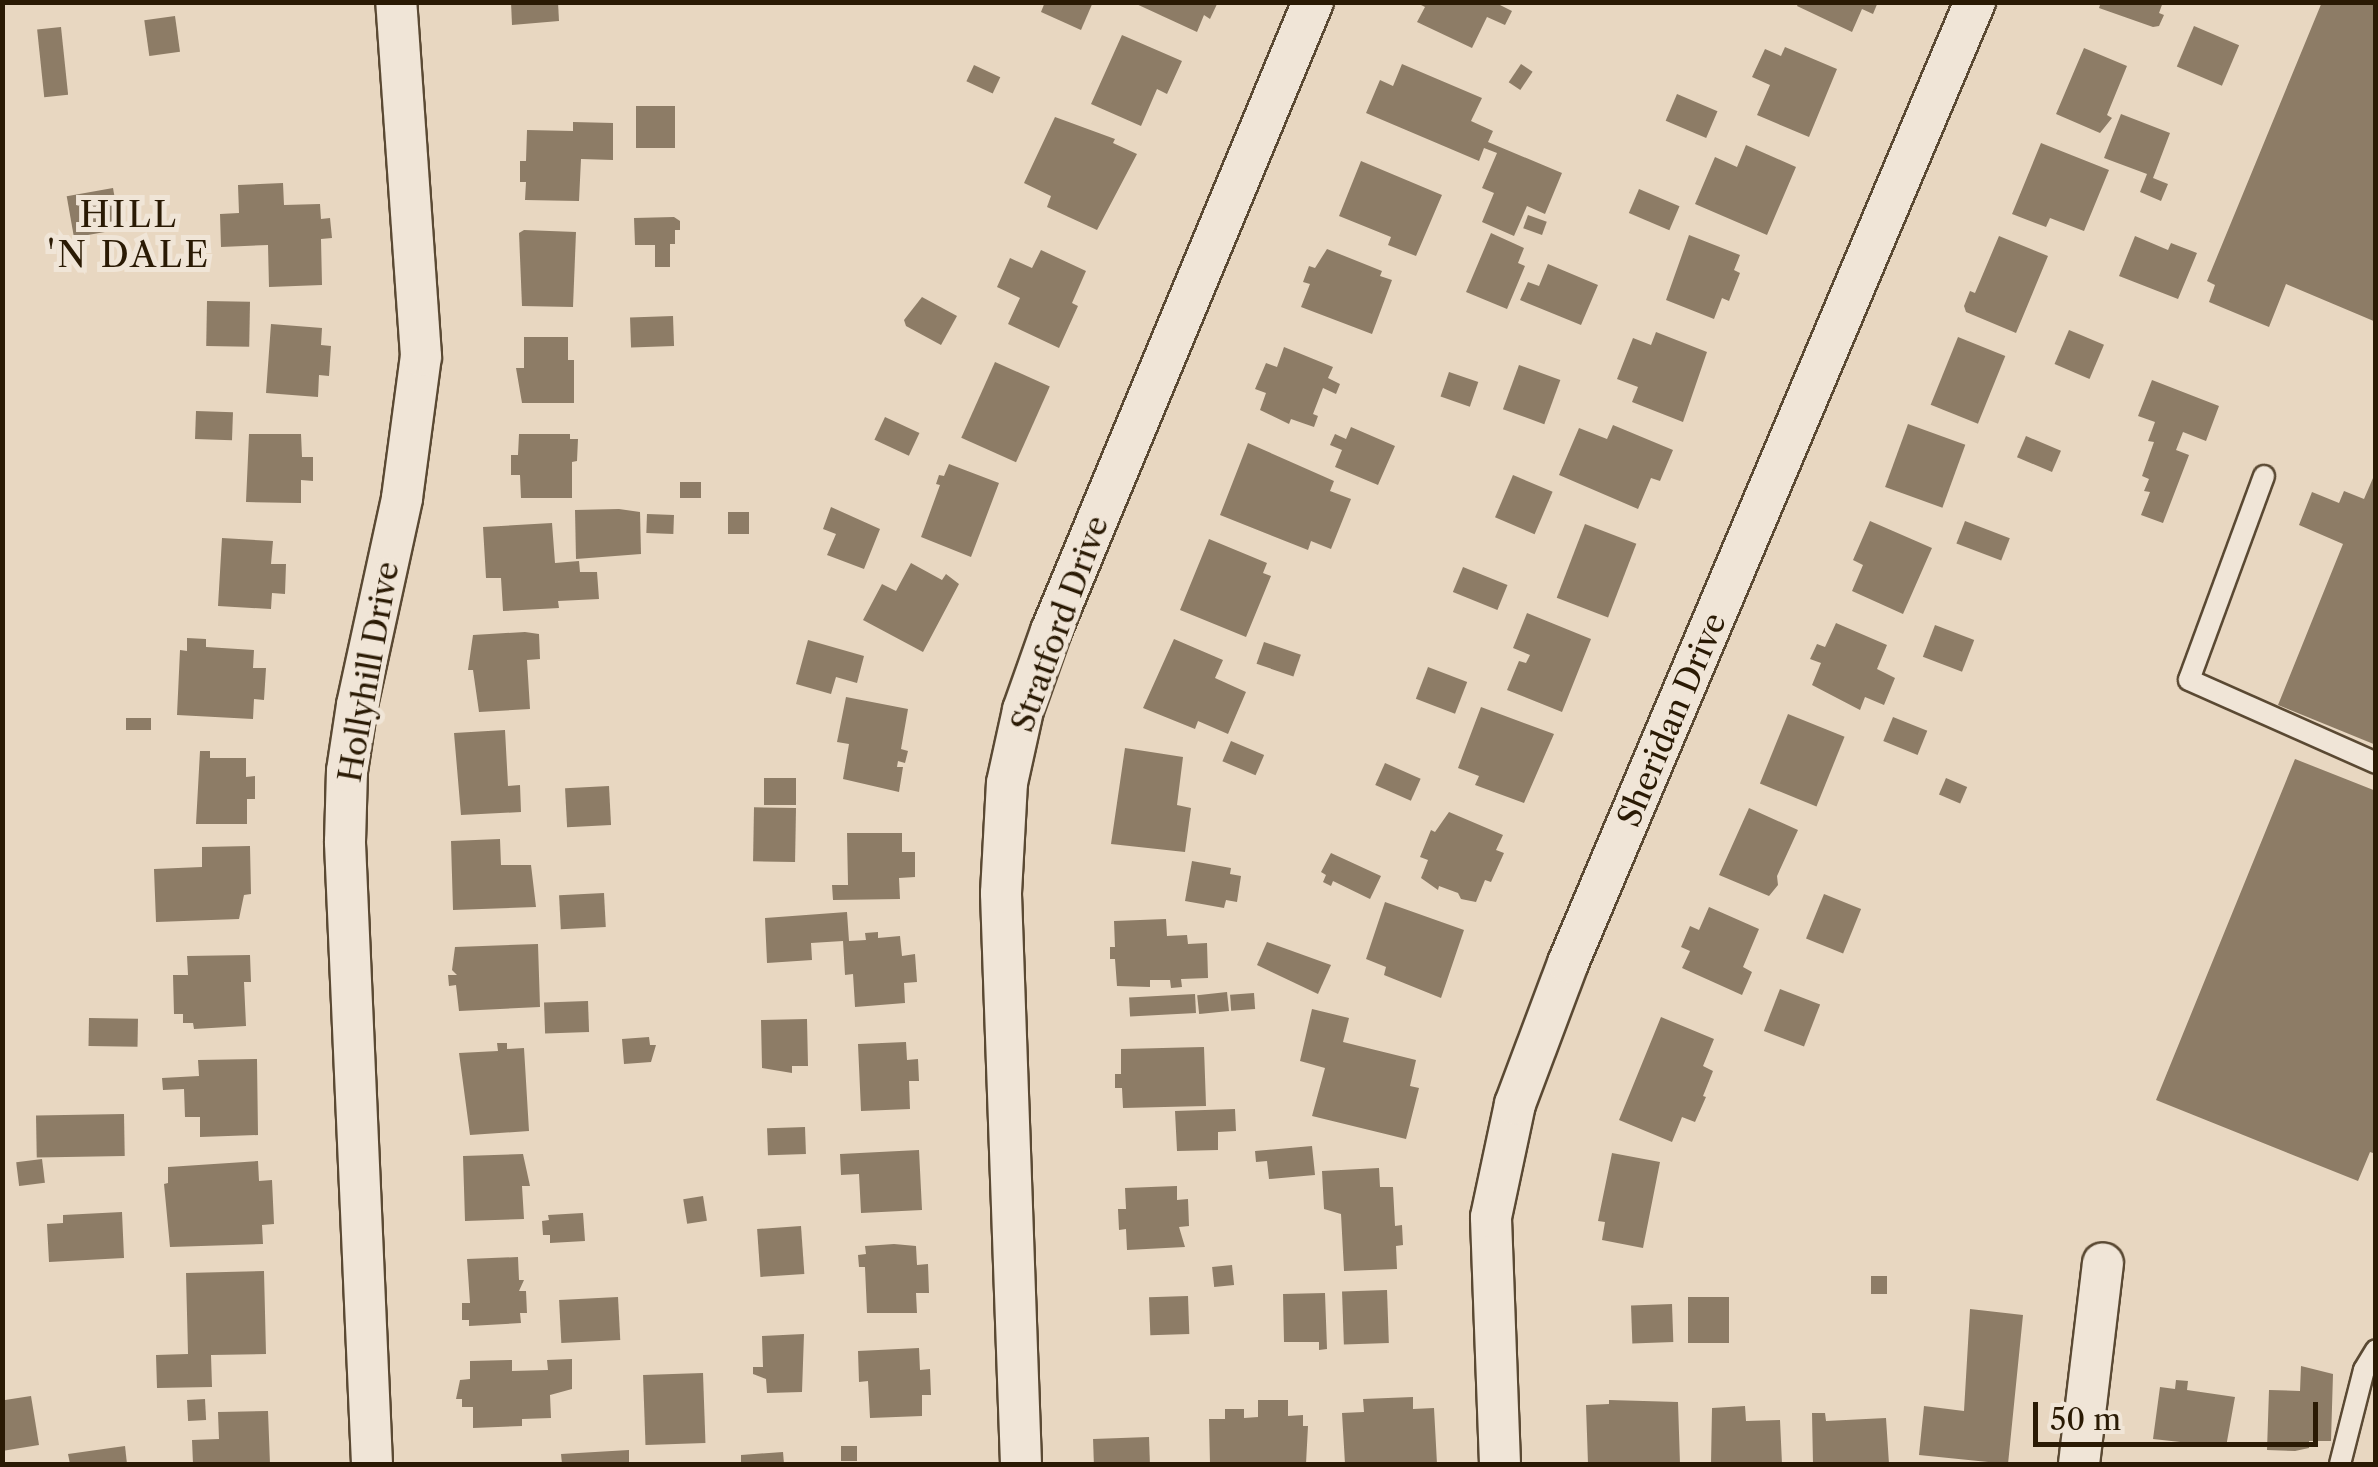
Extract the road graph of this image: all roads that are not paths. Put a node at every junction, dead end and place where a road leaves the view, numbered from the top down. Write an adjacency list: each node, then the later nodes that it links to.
1 (396, 2): 8 (street, Hollyhill Drive)
2 (1313, 2): 9 (street, Stratford Drive)
3 (1975, 2): 10 (street, Sheridan Drive)
4 (2264, 476): 5 (lane)
5 (2376, 763)
6 (2103, 1263): 11 (street)
7 (2376, 1350): 12 (lane)
8 (372, 1464)
9 (1020, 1464)
10 (1500, 1464)
11 (2079, 1464)
12 (2340, 1464)

